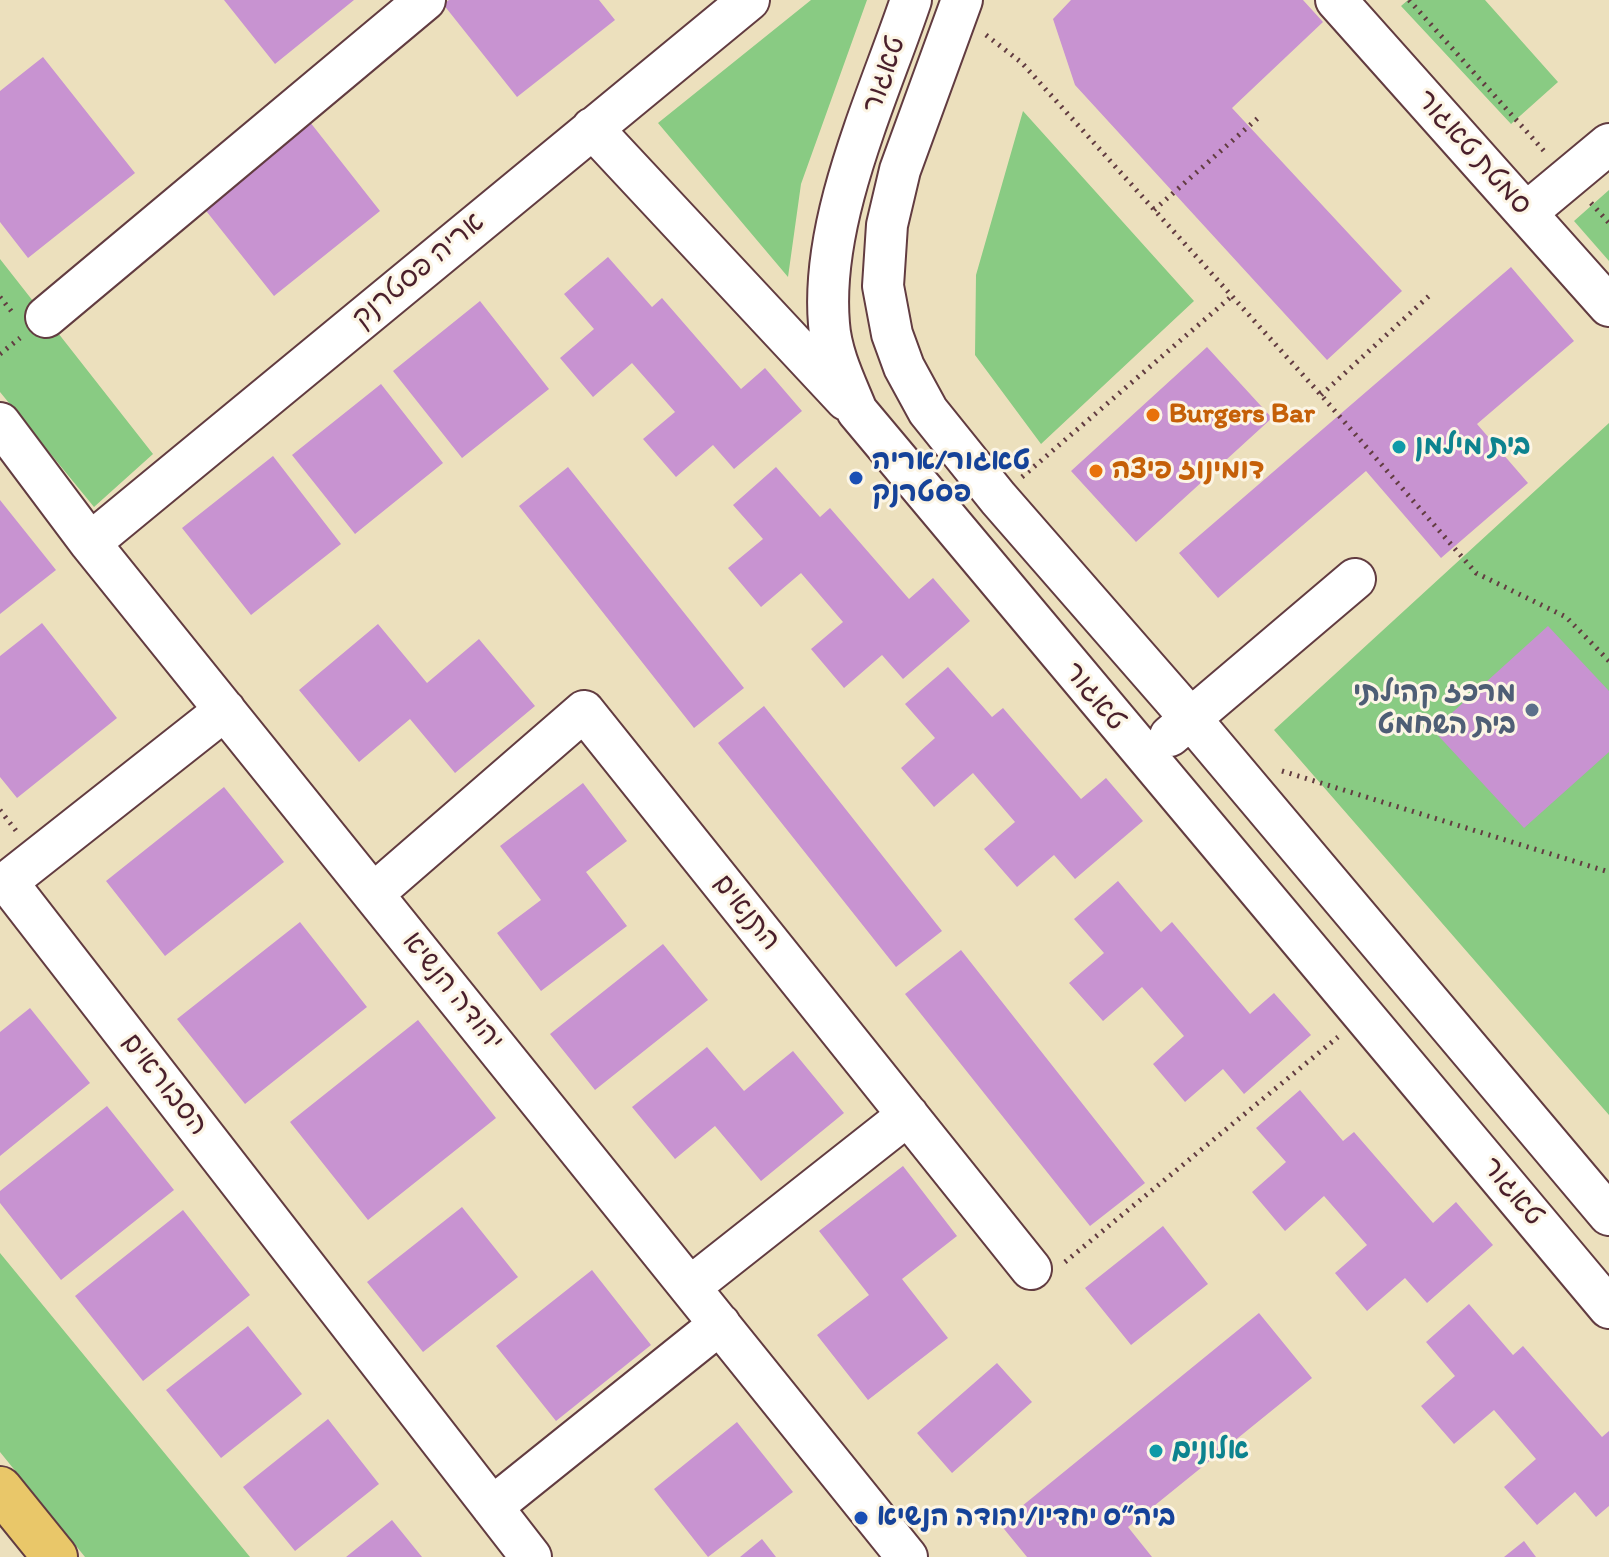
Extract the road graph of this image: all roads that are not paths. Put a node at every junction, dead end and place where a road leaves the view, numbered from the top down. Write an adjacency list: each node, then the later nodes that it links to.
1 (425, 0): 10 (street)
2 (749, 0): 6 (street, אריה פסטרנק)
3 (911, 0): 11 (street, טאגור)
4 (1336, 0): 8 (street, סמטת טאגור)
5 (960, 6): 16 (street, טאגור)
6 (592, 128): 11 (street); 13 (street, אריה פסטרנק)
7 (1609, 144): 8 (street)
8 (1526, 213): 9 (street, סמטת טאגור)
9 (1609, 306)
10 (37, 325)
11 (857, 411): 17 (street, טאגור)
12 (0, 423): 13 (street, יהודה הנשיא)
13 (90, 543): 15 (street, יהודה הנשיא)
14 (1355, 579): 16 (street)
15 (225, 710): 18 (street, יהודה הנשיא); 26 (street, הסבוראים)
16 (1191, 719): 17 (street); 20 (street, טאגור)
17 (1146, 756): 23 (street, טאגור)
18 (373, 894): 19 (street, התנאים); 22 (street, יהודה הנשיא)
19 (908, 1115): 21 (street, התנאים); 22 (street)
20 (1609, 1215)
21 (1031, 1269)
22 (690, 1287): 24 (street, יהודה הנשיא)
23 (1609, 1308)
24 (720, 1324): 26 (street); 29 (street, יהודה הנשיא)
25 (0, 1489): 27 (highway)
26 (492, 1507): 28 (street, הסבוראים)
27 (55, 1557)
28 (531, 1557)
29 (907, 1557)

